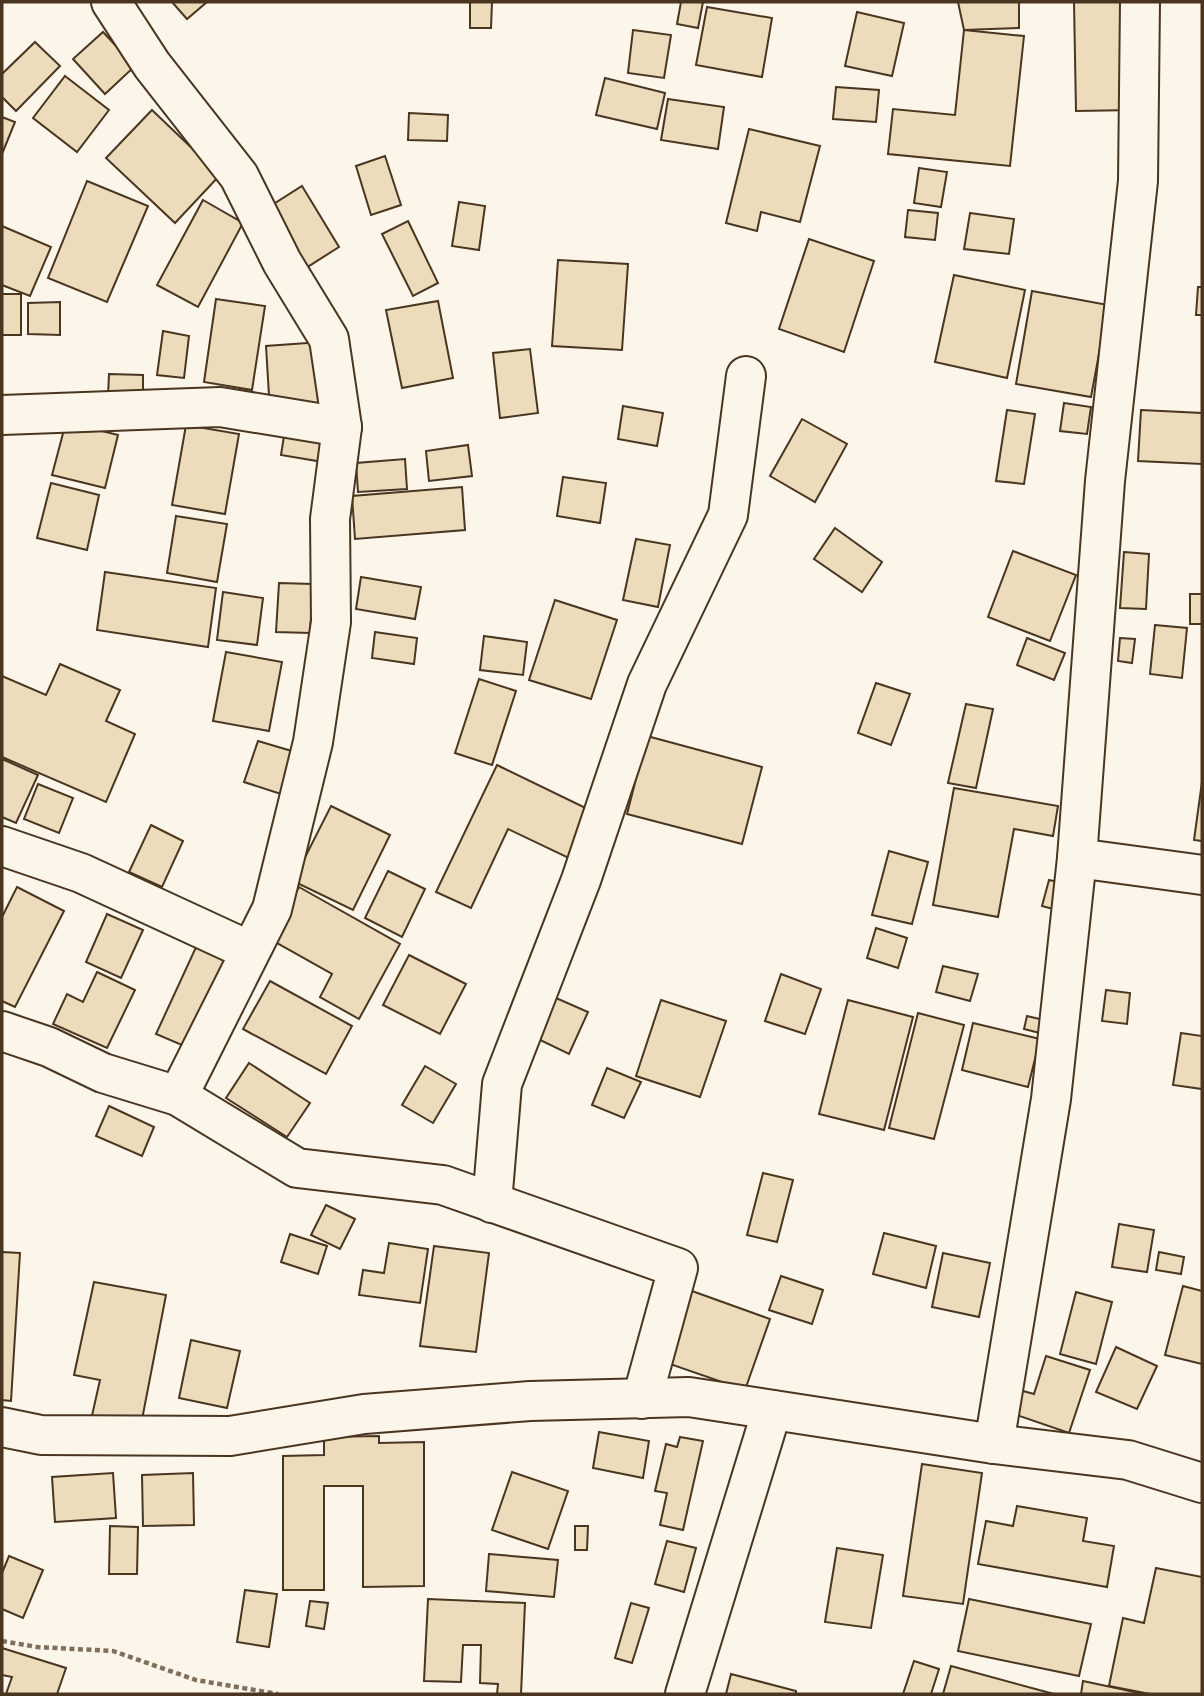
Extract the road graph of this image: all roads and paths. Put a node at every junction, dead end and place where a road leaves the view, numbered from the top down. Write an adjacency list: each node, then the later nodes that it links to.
1 (111, 2): 5 (street)
2 (1140, 2): 7 (street)
3 (746, 376): 12 (street)
4 (2, 415): 5 (street)
5 (342, 427): 9 (street)
6 (2, 846): 9 (street)
7 (1077, 858): 8 (street); 16 (street)
8 (1202, 875)
9 (250, 951): 11 (street)
10 (2, 1031): 11 (street)
11 (178, 1096): 12 (street)
12 (492, 1203): 13 (street)
13 (642, 1399): 14 (street); 15 (street)
14 (772, 1410): 16 (street); 20 (street)
15 (2, 1427)
16 (994, 1444): 17 (street)
17 (1202, 1483)
18 (2, 1641): 19 (path)
19 (278, 1694)
20 (685, 1694)

